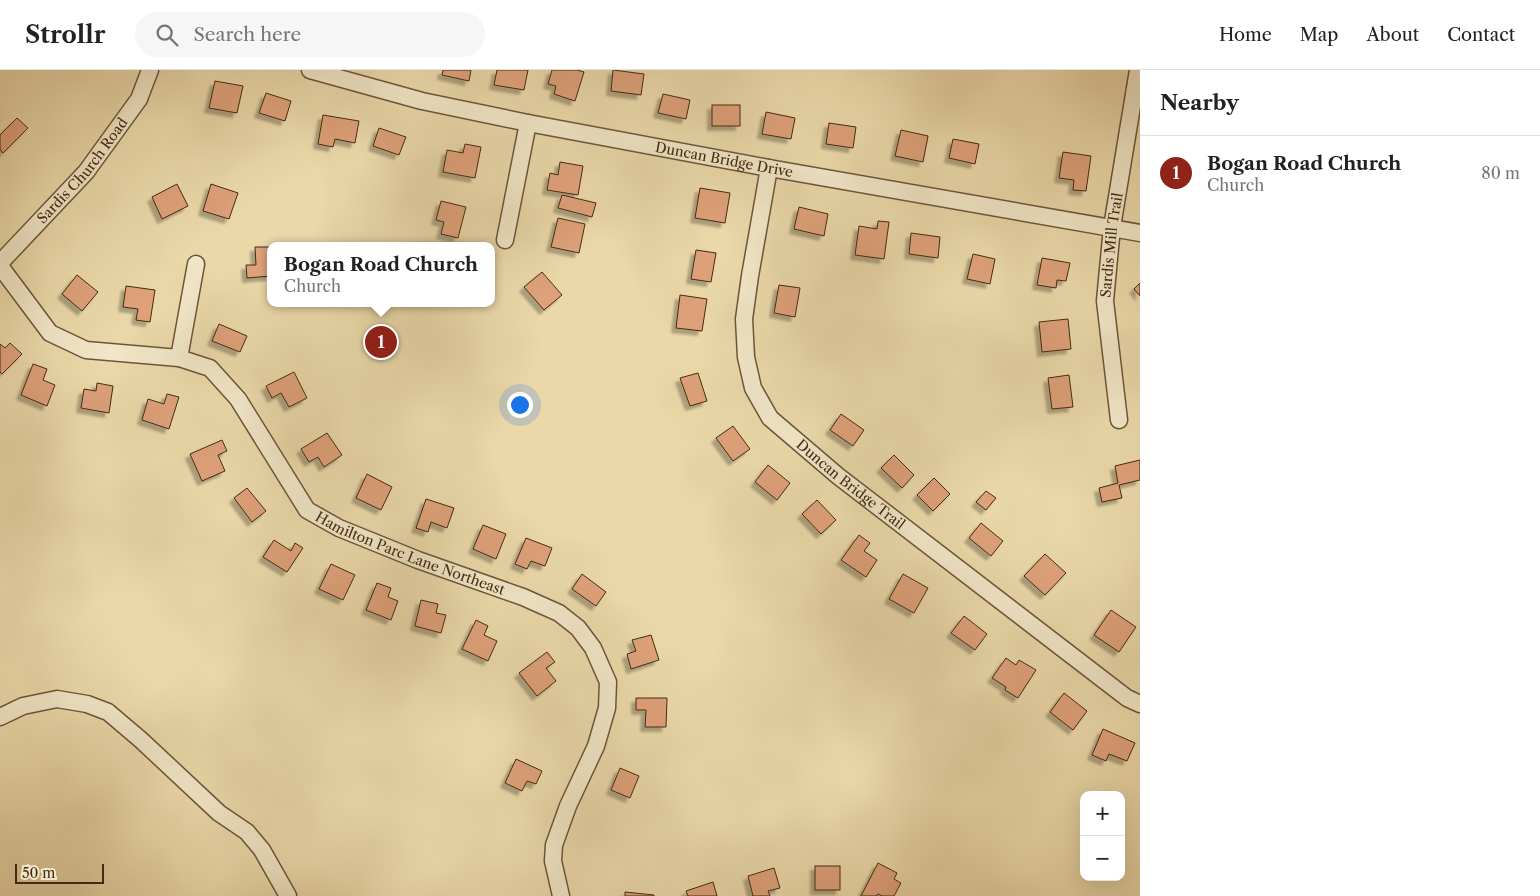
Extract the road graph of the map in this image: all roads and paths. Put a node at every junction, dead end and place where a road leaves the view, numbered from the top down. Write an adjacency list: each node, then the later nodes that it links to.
1 (150, 70): 10 (street, Sardis Church Road)
2 (310, 70): 4 (street, Duncan Bridge Drive)
3 (1138, 70): 6 (street, Sardis Mill Trail)
4 (528, 123): 5 (street, Duncan Bridge Drive); 8 (street)
5 (769, 168): 6 (street, Duncan Bridge Drive); 13 (street, Duncan Bridge Trail)
6 (1112, 227): 7 (street, Duncan Bridge Drive); 12 (street, Sardis Mill Trail)
7 (1140, 233)
8 (504, 240)
9 (196, 264): 11 (street)
10 (0, 265): 11 (street, Hamilton Parc Lane Northeast)
11 (179, 358): 16 (street, Hamilton Parc Lane Northeast)
12 (1119, 420)
13 (1140, 704)
14 (0, 717): 15 (street)
15 (288, 896)
16 (562, 896)

